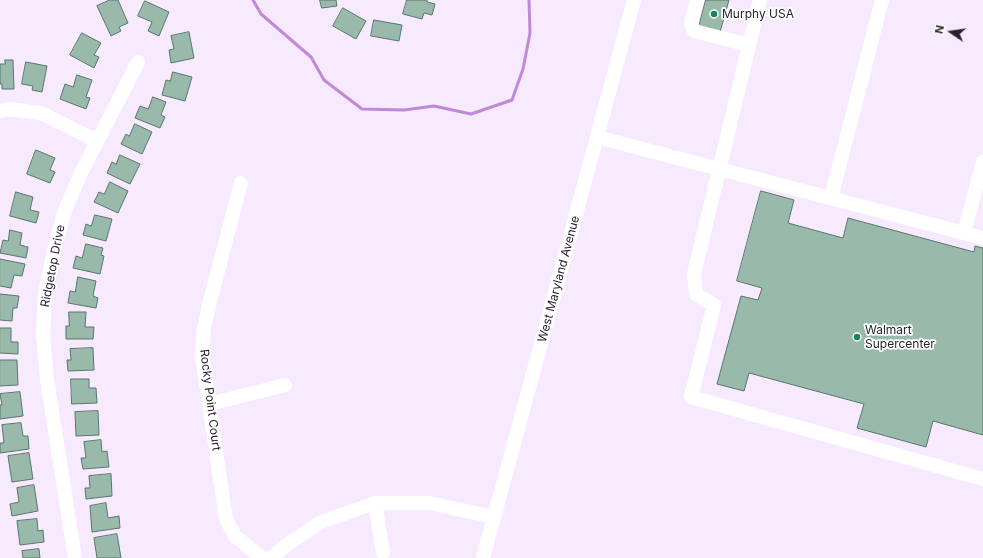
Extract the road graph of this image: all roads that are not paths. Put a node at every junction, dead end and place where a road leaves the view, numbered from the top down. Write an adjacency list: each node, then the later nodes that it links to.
1 (634, 0): 8 (street, West Maryland Avenue)
2 (697, 0): 5 (street)
3 (760, 0): 5 (street)
4 (882, 0): 13 (street)
5 (749, 45): 11 (street)
6 (138, 62): 9 (street, Ridgetop Drive)
7 (0, 111): 9 (street)
8 (597, 137): 11 (street); 20 (street, West Maryland Avenue)
9 (97, 141): 22 (street, Ridgetop Drive)
10 (983, 162): 14 (street)
11 (719, 169): 13 (street); 18 (street)
12 (241, 183): 17 (street, Rocky Point Court)
13 (831, 198): 14 (street)
14 (964, 233): 15 (street)
15 (983, 238)
16 (285, 385): 17 (street)
17 (209, 404): 23 (street, Rocky Point Court)
18 (983, 479)
19 (375, 503): 20 (street); 21 (street); 24 (street)
20 (494, 517): 25 (street, West Maryland Avenue)
21 (383, 552)
22 (74, 558)
23 (262, 558)
24 (272, 558)
25 (483, 558)

